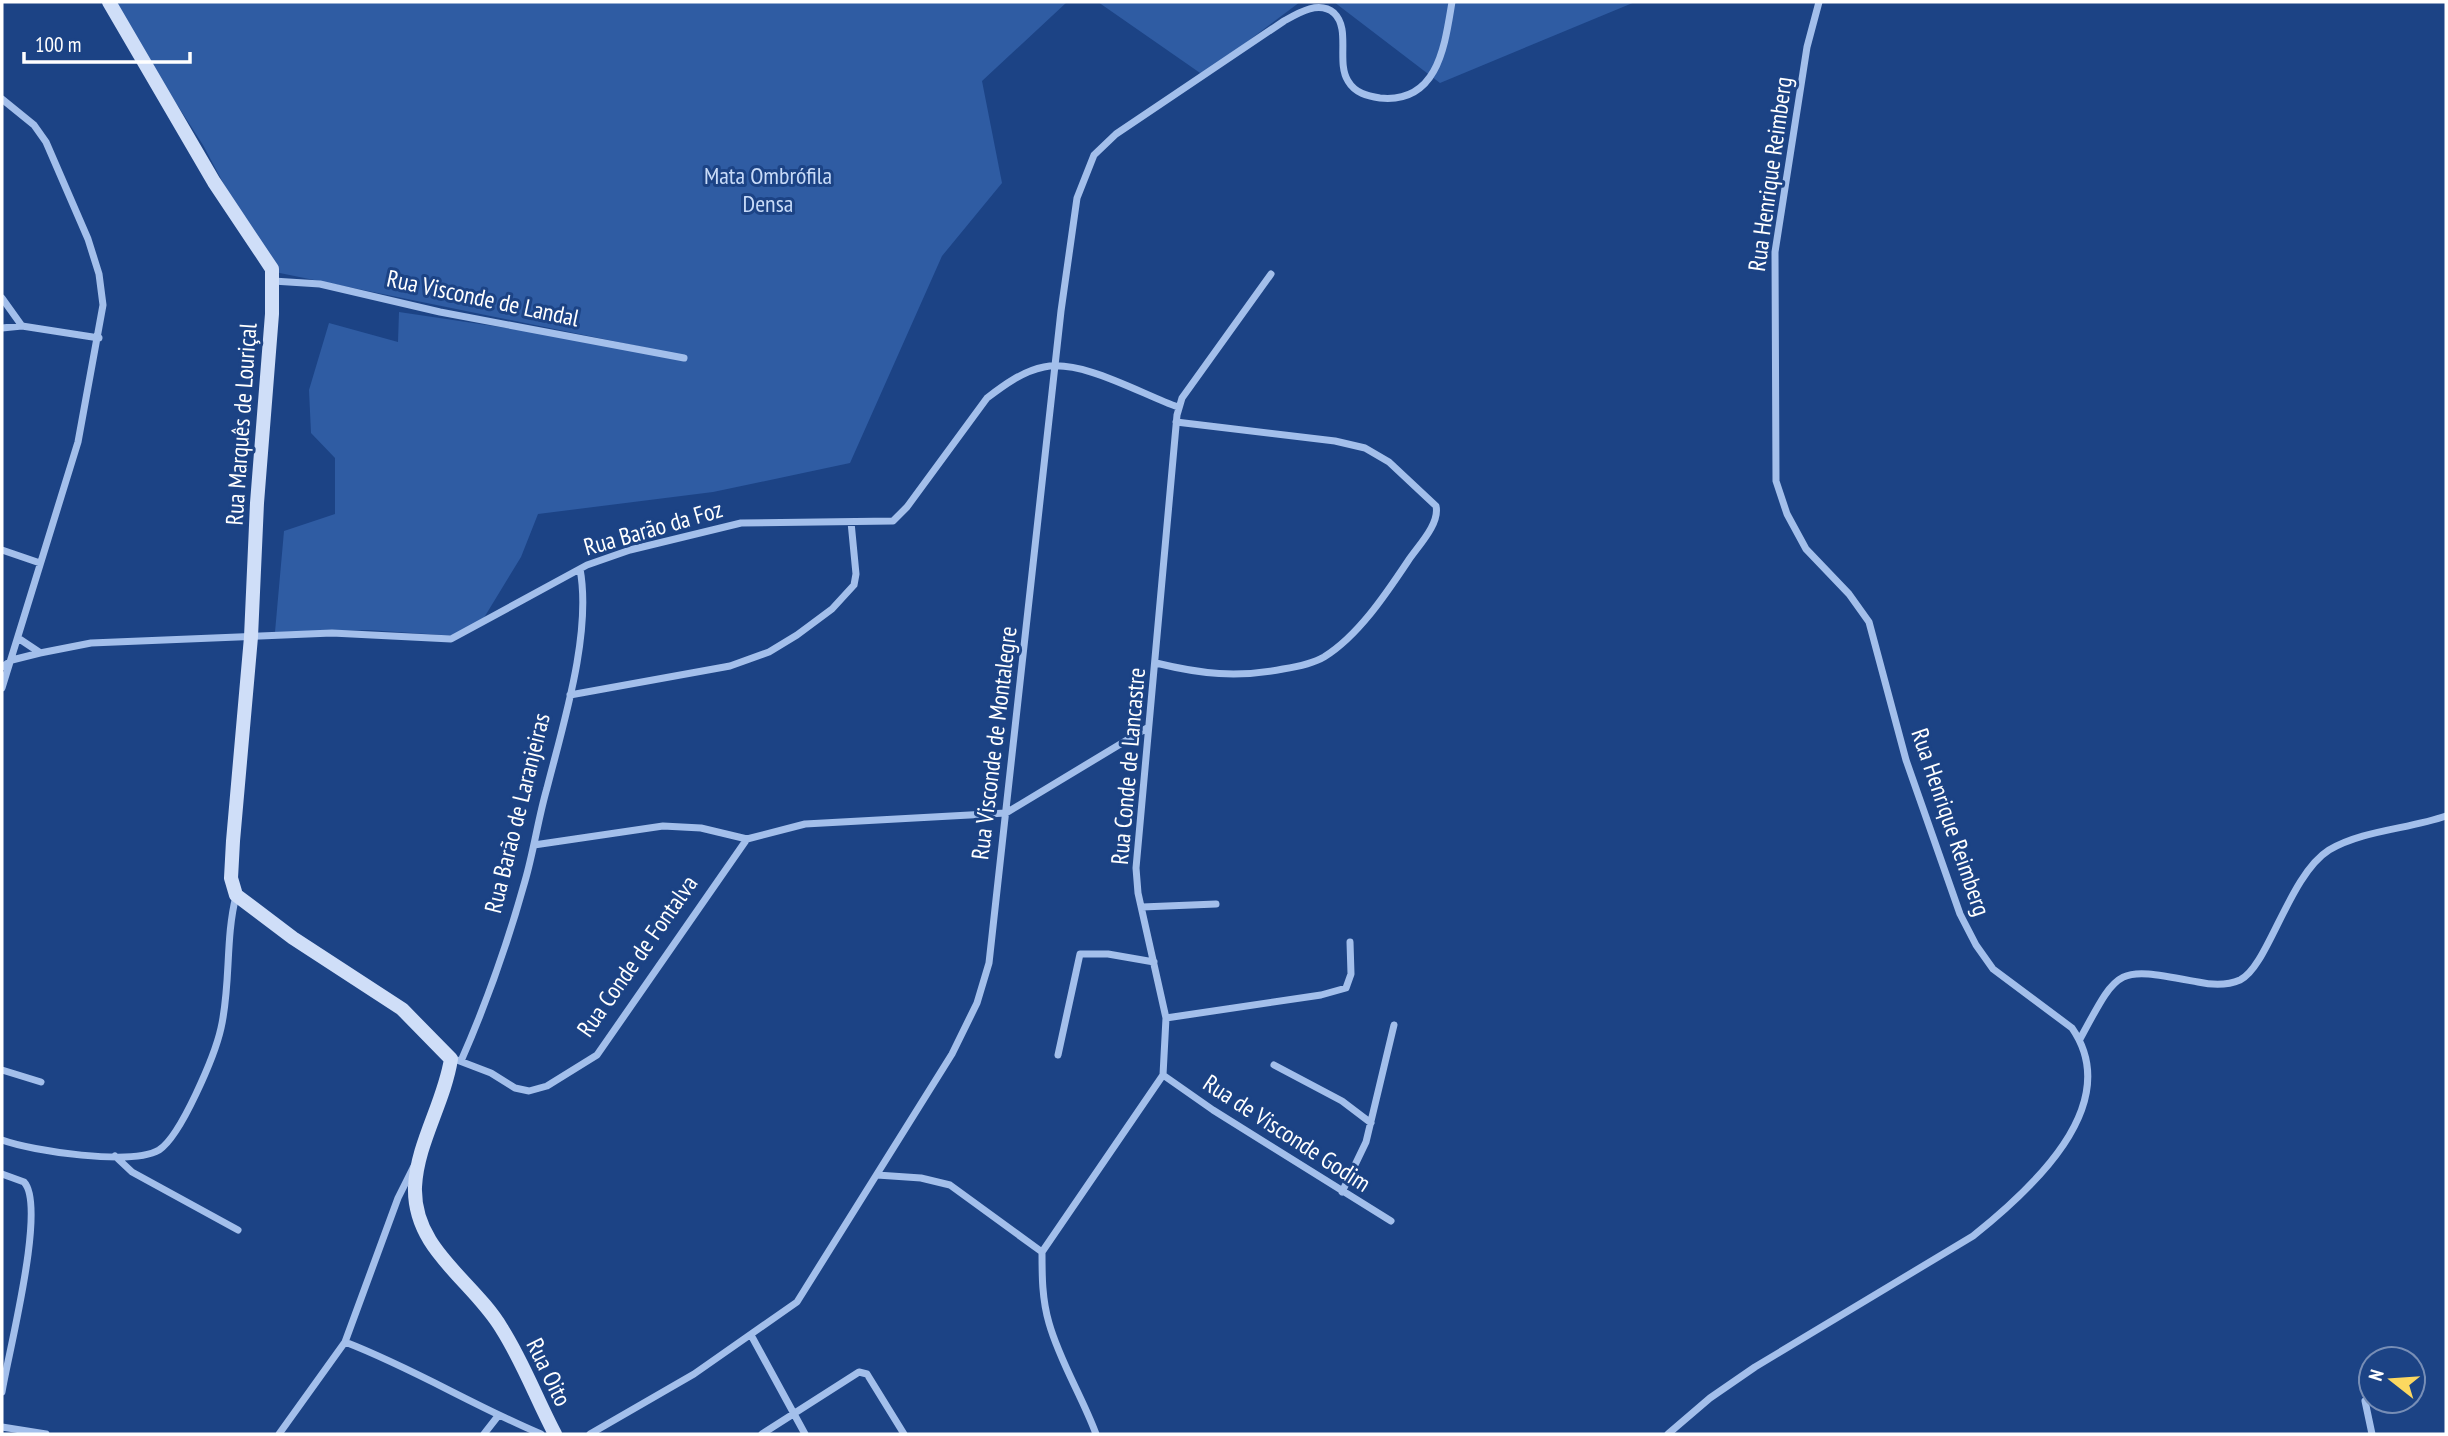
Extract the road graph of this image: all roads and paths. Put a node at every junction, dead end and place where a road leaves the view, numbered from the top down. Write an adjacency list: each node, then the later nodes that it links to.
1 (109, 2): 6 (main road, Rua Marquês de Louriçal)
2 (1452, 2): 12 (street, Rua Visconde de Montalegre)
3 (1819, 2): 38 (street, Rua Henrique Reimberg)
4 (2, 99): 10 (street)
5 (1271, 274): 13 (street, Rua Conde de Lancastre)
6 (273, 281): 11 (street, Rua Visconde de Landal); 19 (main road, Rua Marquês de Louriçal)
7 (2, 298): 8 (street)
8 (22, 326): 9 (street); 10 (street)
9 (2, 328)
10 (99, 338): 17 (street)
11 (684, 358)
12 (1056, 365): 13 (street, Rua Barão da Foz); 15 (street, Rua Barão da Foz); 27 (street, Rua Visconde de Montalegre)
13 (1178, 407): 14 (street, Rua Conde de Lancastre)
14 (1176, 422): 23 (street, Rua Conde de Lancastre); 23 (street)
15 (851, 522): 18 (street, Rua Barão da Foz); 25 (street)
16 (2, 550): 17 (street)
17 (40, 563): 20 (street)
18 (580, 569): 19 (street, Rua Barão da Foz); 25 (street, Rua Barão de Laranjeiras)
19 (251, 637): 21 (street, Rua Barão da Foz); 31 (main road, Rua Marquês de Louriçal)
20 (18, 638): 21 (street); 22 (street)
21 (40, 653): 22 (street, Rua Barão da Foz)
22 (6, 663): 24 (street)
23 (1156, 663): 26 (street, Rua Conde de Lancastre)
24 (2, 688)
25 (570, 695): 30 (street, Rua Barão de Laranjeiras)
26 (1147, 728): 27 (street); 33 (street, Rua Conde de Lancastre)
27 (1006, 813): 29 (street); 50 (street, Rua Visconde de Montalegre)
28 (2446, 816): 38 (street)
29 (747, 839): 30 (street); 40 (street, Rua Conde de Fontalva)
30 (534, 845): 40 (street, Rua Barão de Laranjeiras)
31 (236, 895): 40 (main road, Rua Conde de Fontalva); 47 (street)
32 (1216, 904): 33 (street)
33 (1142, 907): 35 (street, Rua Conde de Lancastre)
34 (1350, 942): 36 (street)
35 (1154, 962): 36 (street, Rua Conde de Lancastre); 39 (street)
36 (1166, 1018): 43 (street, Rua Conde de Lancastre)
37 (1394, 1025): 45 (street)
38 (2080, 1039): 72 (street)
39 (1058, 1055)
40 (456, 1060): 48 (main road, Rua Barão de Laranjeiras)
41 (1274, 1065): 45 (street)
42 (2, 1070): 44 (street)
43 (1163, 1075): 51 (street, Rua de Visconde Godim); 54 (street)
44 (41, 1082)
45 (1371, 1124): 51 (street)
46 (2, 1140): 47 (street)
47 (115, 1156): 53 (street)
48 (418, 1161): 56 (street, Rua Barão de Laranjeiras); 66 (main road, Rua Oito)
49 (2, 1174): 57 (street)
50 (877, 1175): 54 (street); 55 (street, Rua Visconde de Montalegre)
51 (1342, 1192): 52 (street, Rua de Visconde Godim)
52 (1391, 1220)
53 (238, 1230)
54 (1042, 1251): 71 (street)
55 (751, 1335): 58 (street); 67 (street, Rua Visconde de Montalegre)
56 (345, 1342): 60 (street); 63 (street, Rua Barão de Laranjeiras)
57 (2, 1392)
58 (794, 1414): 68 (street); 69 (street); 70 (street)
59 (2368, 1415): 73 (street)
60 (498, 1416): 64 (street); 65 (street)
61 (2, 1427): 62 (street)
62 (46, 1434)
63 (279, 1434)
64 (484, 1434)
65 (541, 1434)
66 (555, 1434)
67 (590, 1434)
68 (762, 1434)
69 (804, 1434)
70 (904, 1434)
71 (1096, 1434)
72 (1668, 1434)
73 (2372, 1434)

